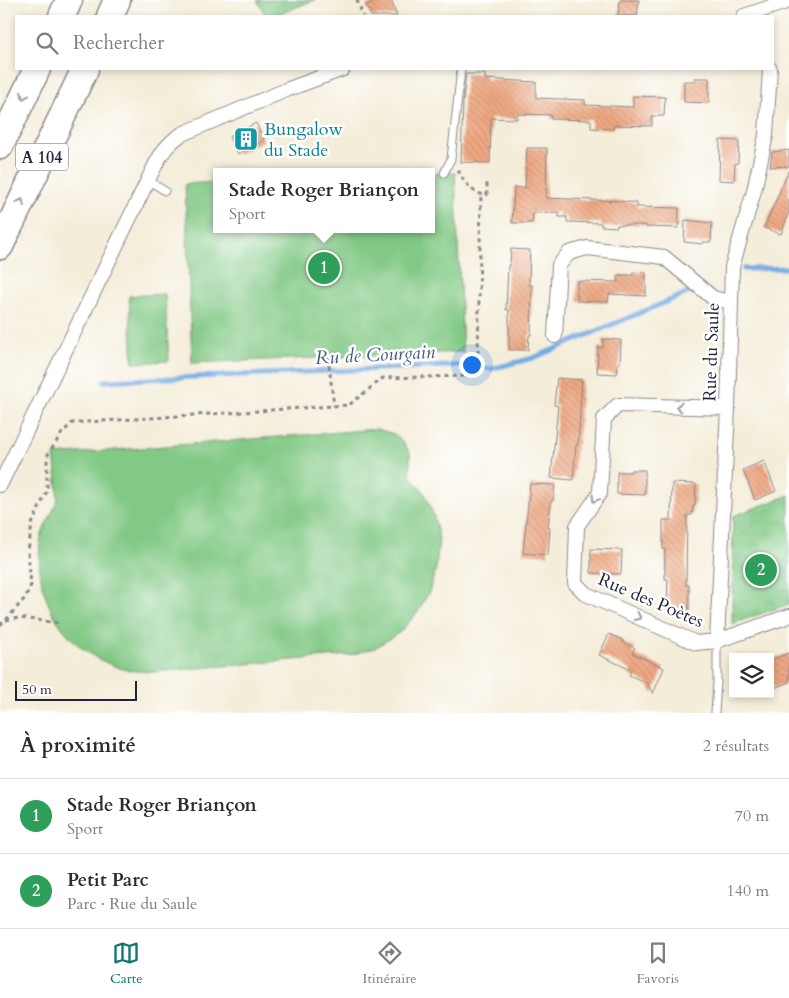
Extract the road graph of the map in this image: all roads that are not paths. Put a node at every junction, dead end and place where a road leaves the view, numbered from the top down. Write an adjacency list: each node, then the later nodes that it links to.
1 (69, 0): 5 (highway)
2 (118, 0): 6 (highway)
3 (789, 1): 4 (street)
4 (767, 12): 7 (street)
5 (62, 15)
6 (110, 15)
7 (750, 15)
8 (37, 70): 13 (highway, A 104, one-way to 13)
9 (85, 70): 17 (highway, A 104, one-way to 9)
10 (341, 70): 15 (street)
11 (461, 70): 14 (lane)
12 (770, 70): 18 (street, Rue du Saule)
13 (0, 146)
14 (444, 173)
15 (148, 180): 16 (lane); 21 (street)
16 (165, 190)
17 (0, 246)
18 (732, 302): 19 (street); 20 (street, Rue du Saule)
19 (555, 336)
20 (728, 408): 23 (street, Rue du Saule); 23 (street, Rue des Poètes, one-way to 23)
21 (0, 485)
22 (789, 616): 23 (street, Rue des Poètes)
23 (717, 641): 24 (lane)
24 (715, 713)

